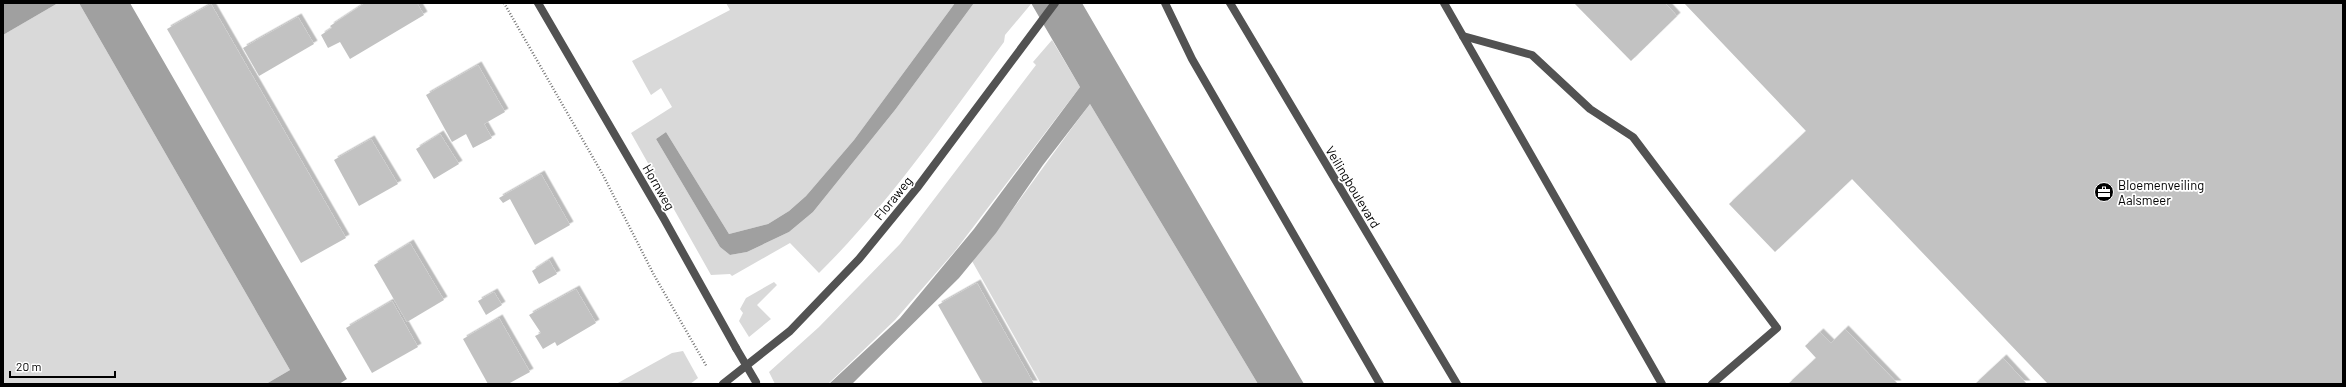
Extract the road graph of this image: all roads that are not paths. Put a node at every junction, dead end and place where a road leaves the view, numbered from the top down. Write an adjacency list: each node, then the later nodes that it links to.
1 (538, 3): 7 (street, Hornweg, bridge)
2 (1055, 3): 8 (street, Floraweg)
3 (1165, 3): 9 (street)
4 (1230, 3): 10 (street, Veilingboulevard)
5 (1444, 3): 6 (street)
6 (1463, 36): 11 (street); 12 (street)
7 (757, 383)
8 (723, 384)
9 (1380, 384)
10 (1457, 384)
11 (1662, 384)
12 (1712, 384)

